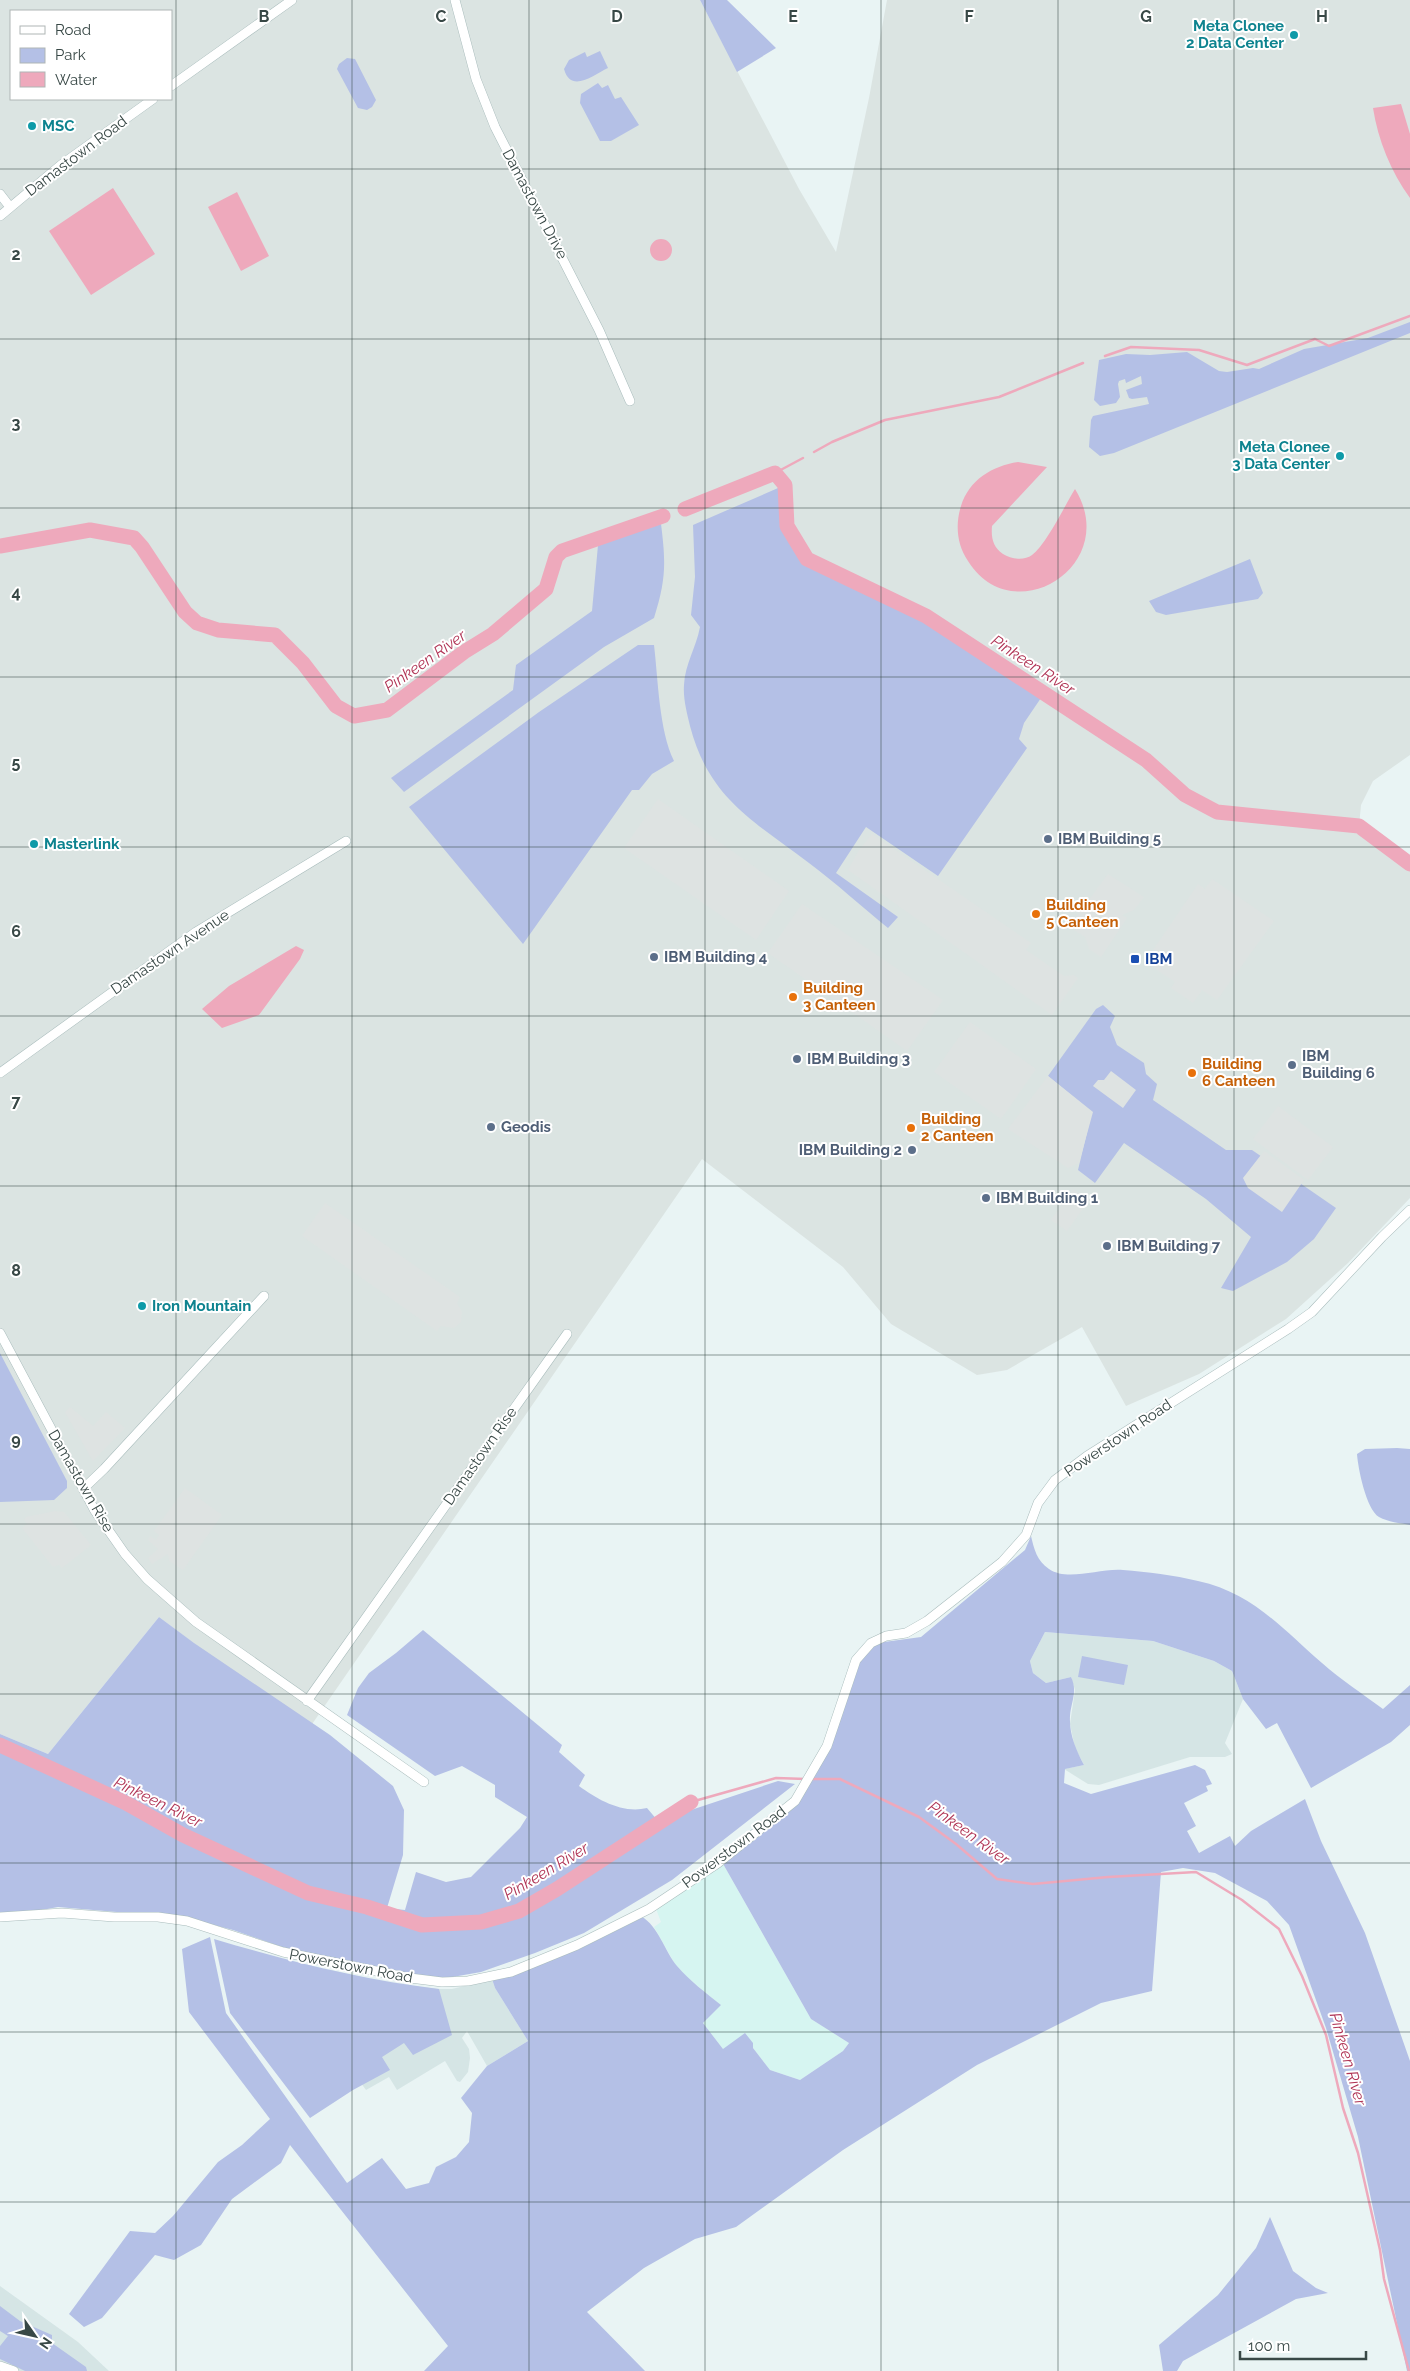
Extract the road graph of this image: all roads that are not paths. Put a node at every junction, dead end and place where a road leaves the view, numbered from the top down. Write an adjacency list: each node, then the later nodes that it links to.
1 (292, 0): 3 (street)
2 (455, 0): 8 (street, Damastown Drive)
3 (172, 85)
4 (152, 100): 6 (street, Damastown Road)
5 (0, 194): 6 (street)
6 (10, 207): 7 (street, Damastown Road)
7 (0, 216)
8 (630, 401)
9 (346, 840): 10 (street, Damastown Avenue)
10 (0, 1073)
11 (1410, 1210): 18 (street, Powerstown Road)
12 (264, 1296): 15 (street)
13 (0, 1333): 15 (street, Damastown Rise)
14 (567, 1334): 16 (street, Damastown Rise)
15 (83, 1489): 16 (street, Damastown Rise)
16 (306, 1701): 17 (street, Damastown Rise)
17 (424, 1782)
18 (0, 1917)
19 (0, 2366): 20 (street)
20 (14, 2371)

